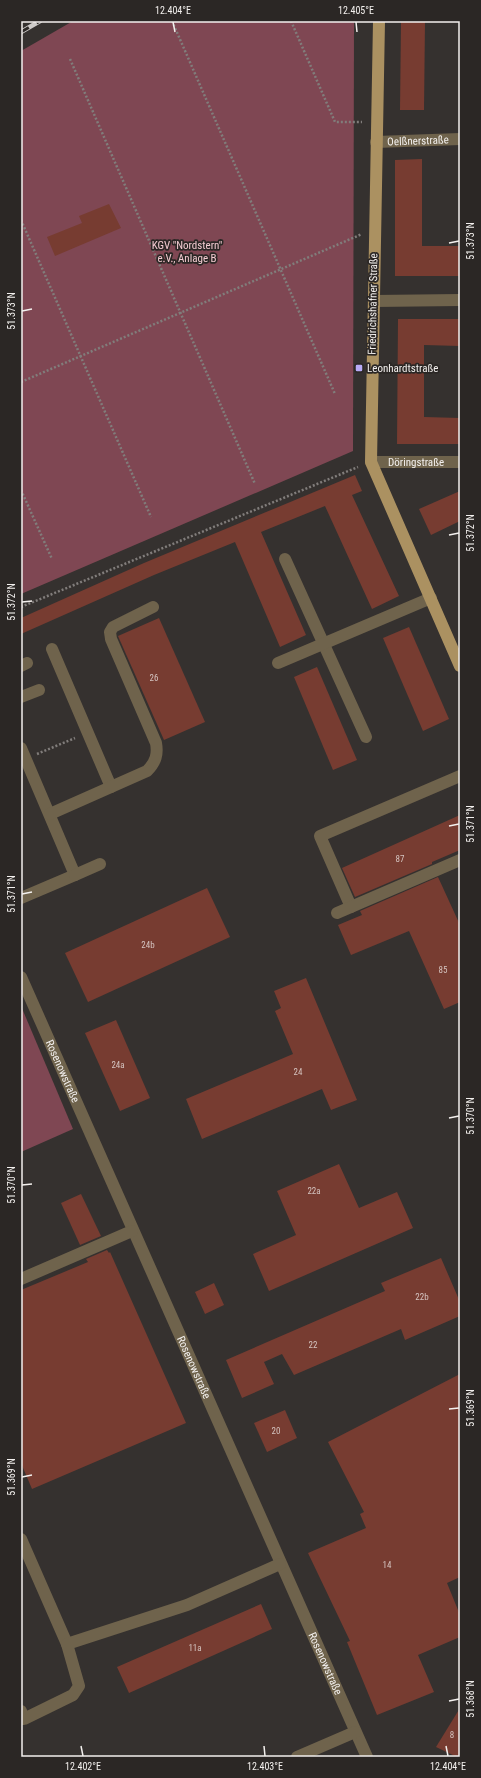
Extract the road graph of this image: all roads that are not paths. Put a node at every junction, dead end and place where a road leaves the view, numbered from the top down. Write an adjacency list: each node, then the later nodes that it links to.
1 (379, 21): 3 (main road, Friedrichshafner Straße)
2 (460, 139): 3 (street, Oelßnerstraße)
3 (376, 142): 5 (main road, Friedrichshafner Straße)
4 (460, 300): 5 (street)
5 (374, 301): 6 (main road, Friedrichshafner Straße)
6 (371, 462): 7 (street, Döringstraße); 9 (main road, Friedrichshafner Straße)
7 (460, 462)
8 (285, 559): 11 (street)
9 (431, 598): 11 (street); 14 (main road, Friedrichshafner Straße)
10 (153, 607): 20 (street)
11 (323, 643): 13 (street); 17 (street)
12 (52, 649): 20 (street)
13 (278, 663)
14 (460, 666)
15 (39, 690): 16 (street)
16 (21, 697)
17 (366, 737)
18 (24, 753): 21 (street)
19 (460, 776): 26 (street)
20 (111, 787): 21 (street)
21 (50, 814): 24 (street)
22 (460, 860): 26 (street)
23 (100, 864): 24 (street)
24 (75, 875): 25 (street)
25 (21, 898)
26 (351, 907): 27 (street)
27 (336, 913)
28 (21, 977): 29 (street, Rosenowstraße)
29 (132, 1231): 30 (street); 32 (street, Rosenowstraße)
30 (21, 1279)
31 (21, 1539): 33 (street)
32 (280, 1564): 33 (street); 35 (street, Rosenowstraße)
33 (67, 1644): 34 (street)
34 (21, 1712)
35 (355, 1732): 36 (street); 37 (street, Rosenowstraße)
36 (297, 1757)
37 (367, 1757)

